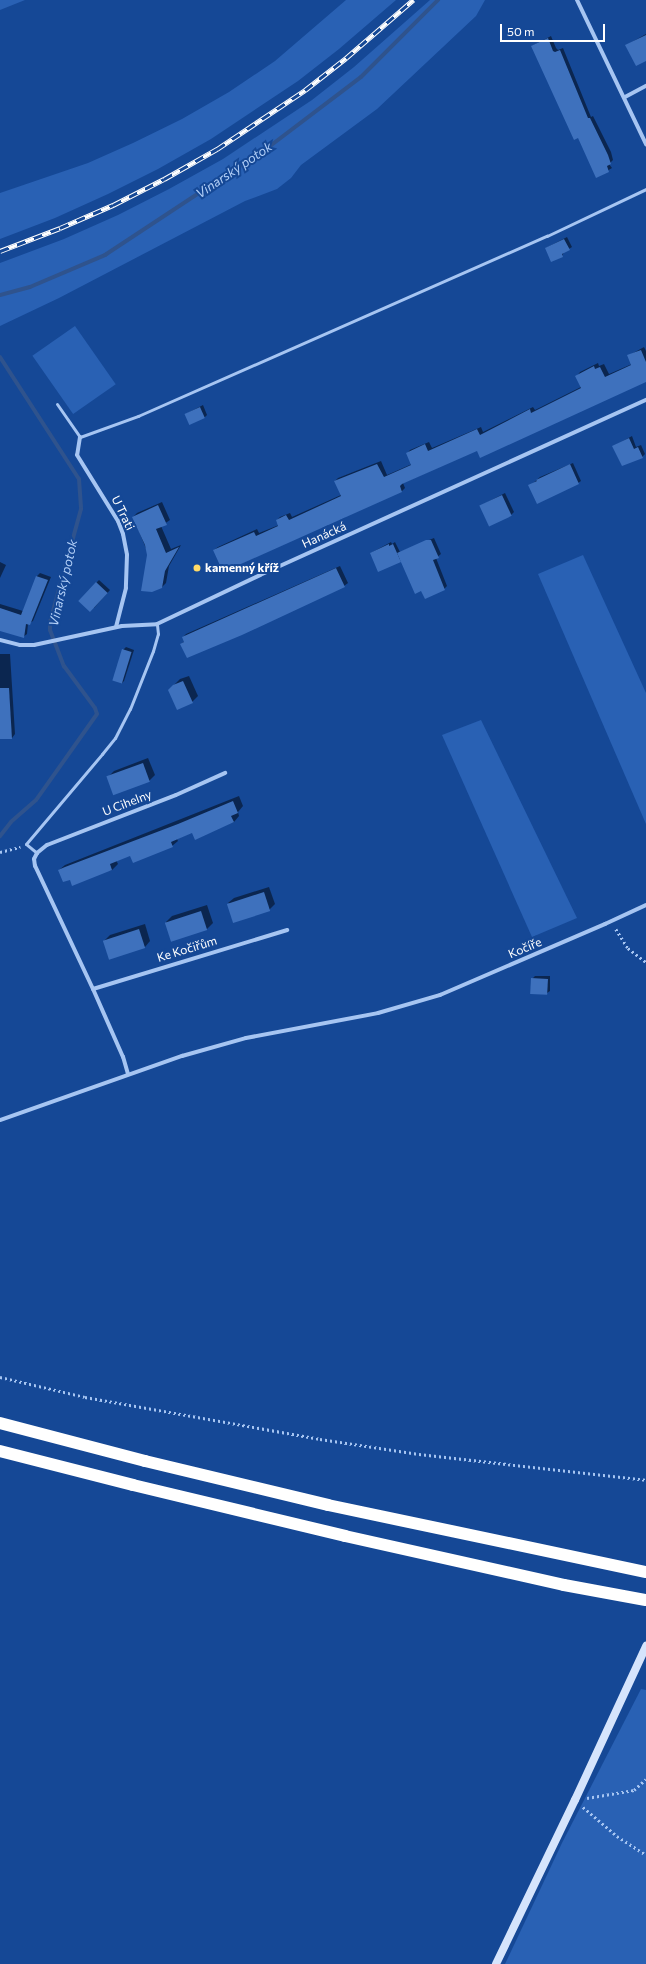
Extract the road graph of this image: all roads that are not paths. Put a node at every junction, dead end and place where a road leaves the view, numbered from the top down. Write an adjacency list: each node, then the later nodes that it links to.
1 (577, 0): 3 (street)
2 (646, 86): 3 (street)
3 (625, 97): 4 (street)
4 (646, 144)
5 (646, 189): 8 (lane)
6 (646, 400): 9 (street, Hanácká)
7 (57, 404): 8 (lane)
8 (80, 438): 10 (street, U Trati)
9 (157, 624): 10 (street, Hanácká); 13 (lane)
10 (116, 627): 11 (street, Hanácká)
11 (0, 640)
12 (225, 773): 13 (street, U Cihelny)
13 (37, 853): 16 (street)
14 (646, 905): 17 (street, Kočíře)
15 (287, 930): 16 (street, Ke Kočiřům)
16 (93, 989): 17 (street)
17 (128, 1074): 18 (street, Kočíře)
18 (0, 1120)
19 (0, 1423): 21 (highway)
20 (0, 1451): 22 (highway)
21 (646, 1572)
22 (646, 1600)
23 (646, 1646): 24 (main road)
24 (496, 1964)

